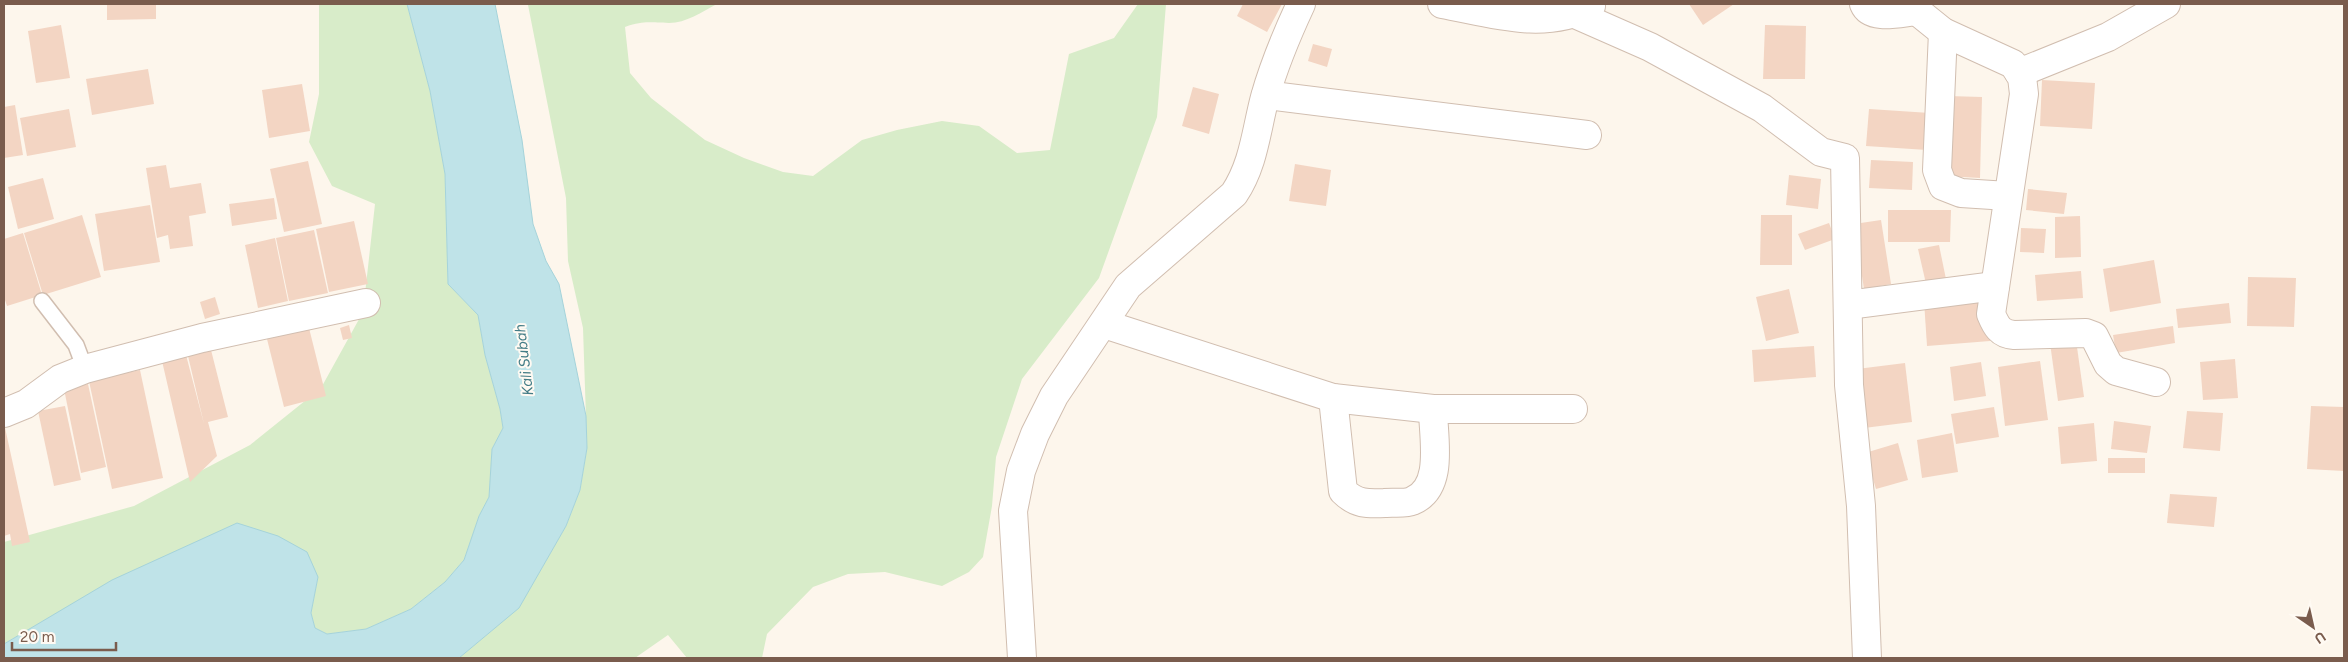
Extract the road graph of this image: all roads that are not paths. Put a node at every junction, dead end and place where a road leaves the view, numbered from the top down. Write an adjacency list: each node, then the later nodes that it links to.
1 (1301, 4): 9 (street)
2 (1442, 4): 6 (street)
3 (1864, 4): 5 (street)
4 (2166, 4): 8 (street)
5 (1917, 7): 7 (street)
6 (1585, 9): 15 (street)
7 (1943, 32): 8 (street); 11 (street)
8 (2019, 73): 11 (street)
9 (1266, 95): 10 (street); 16 (street)
10 (1588, 135)
11 (2008, 196): 12 (street)
12 (1995, 286): 15 (street); 18 (street)
13 (42, 301): 17 (lane)
14 (366, 303): 17 (street)
15 (1848, 305): 24 (street)
16 (1104, 324): 19 (street); 23 (street)
17 (85, 370): 22 (street)
18 (2156, 382)
19 (1333, 398): 21 (street); 21 (street)
20 (1573, 409): 21 (street)
21 (1433, 410)
22 (4, 413)
23 (1022, 658)
24 (1867, 658)

